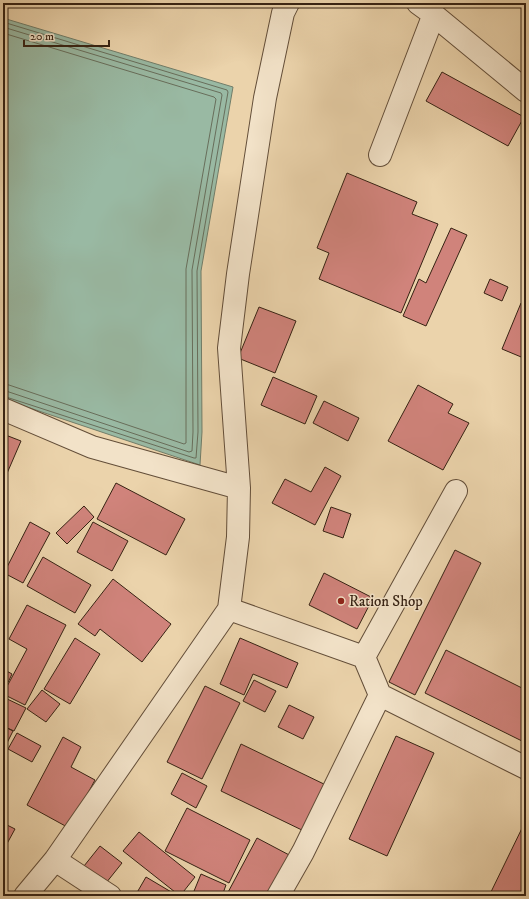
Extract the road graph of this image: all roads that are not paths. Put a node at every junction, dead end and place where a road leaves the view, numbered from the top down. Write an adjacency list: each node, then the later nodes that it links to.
1 (288, 3): 6 (street)
2 (426, 9): 3 (street); 4 (street)
3 (526, 91)
4 (380, 155)
5 (3, 409): 6 (street)
6 (239, 488): 8 (street)
7 (456, 491): 9 (street)
8 (229, 609): 9 (street); 12 (street)
9 (364, 657): 10 (street)
10 (380, 695): 11 (street); 15 (street)
11 (526, 768)
12 (55, 860): 13 (street); 14 (street)
13 (26, 896)
14 (110, 896)
15 (278, 896)

